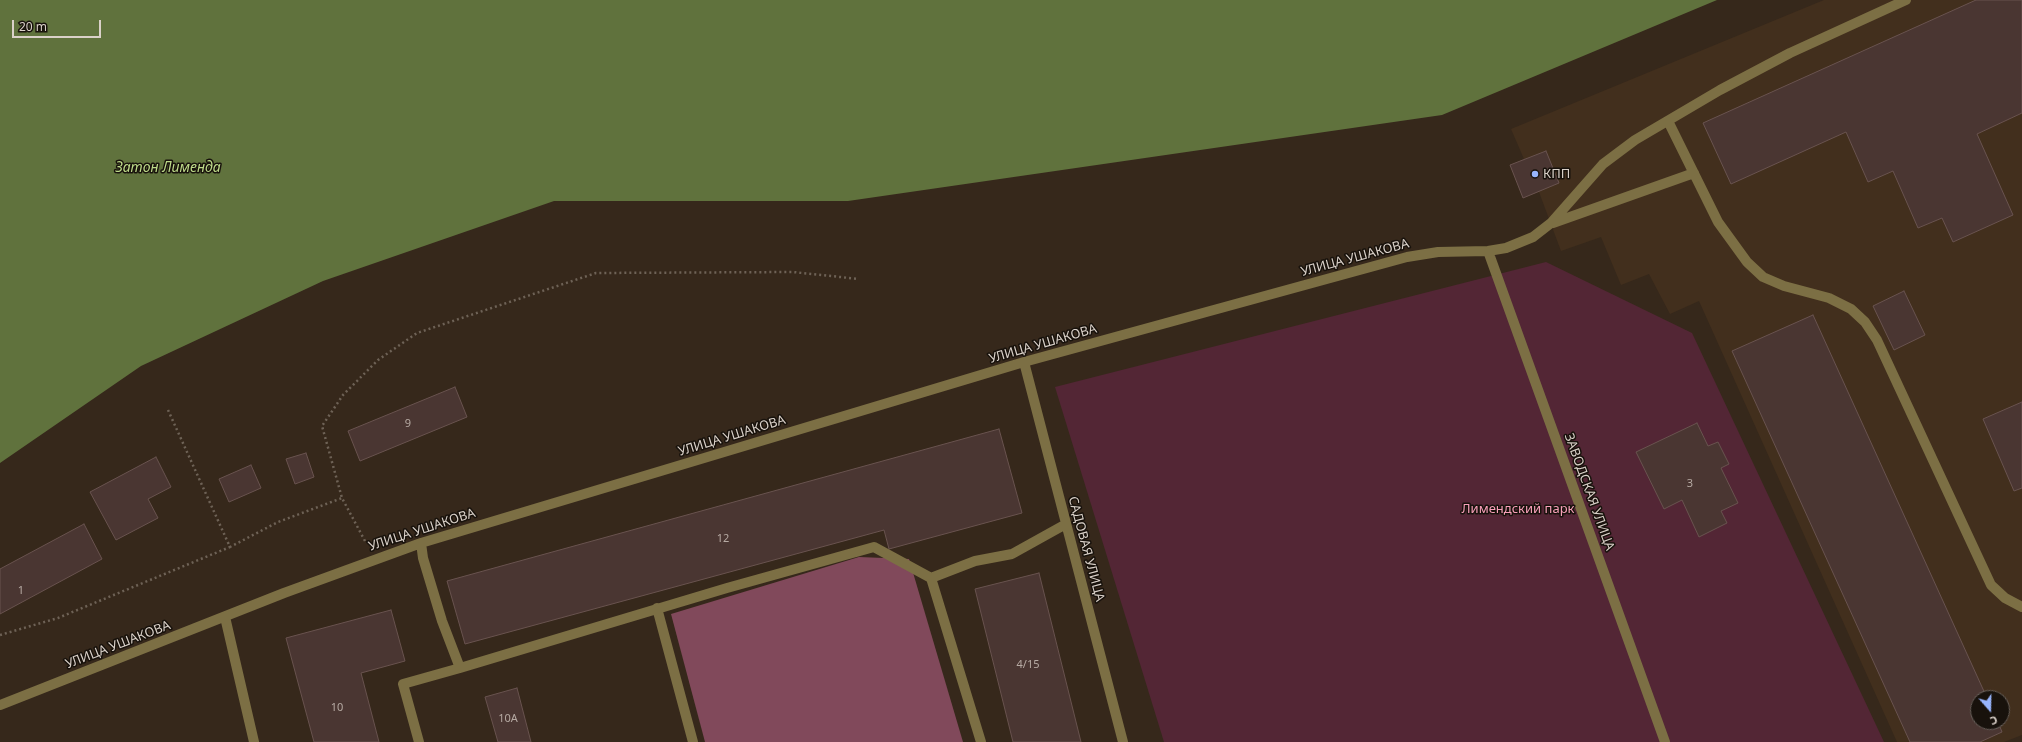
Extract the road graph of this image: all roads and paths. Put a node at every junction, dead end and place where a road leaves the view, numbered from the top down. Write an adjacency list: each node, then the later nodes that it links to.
1 (1906, 0): 2 (street)
2 (1668, 120): 3 (street); 4 (street)
3 (1694, 173): 4 (street); 15 (street)
4 (1551, 223): 5 (street, УЛИЦА УШАКОВА)
5 (1488, 251): 7 (street, УЛИЦА УШАКОВА); 26 (street, ЗАВОДСКАЯ УЛИЦА)
6 (859, 279): 9 (path)
7 (1024, 362): 10 (street, САДОВАЯ УЛИЦА); 11 (street, УЛИЦА УШАКОВА)
8 (168, 410): 12 (path)
9 (342, 498): 12 (path); 13 (path)
10 (1066, 524): 14 (street); 25 (street, САДОВАЯ УЛИЦА)
11 (421, 543): 13 (street, УЛИЦА УШАКОВА); 19 (street)
12 (230, 547): 18 (path)
13 (374, 559): 17 (street, УЛИЦА УШАКОВА)
14 (931, 578): 16 (street); 24 (street)
15 (2022, 607)
16 (657, 608): 19 (street); 23 (street)
17 (225, 617): 20 (street, УЛИЦА УШАКОВА); 21 (street)
18 (0, 635)
19 (460, 668): 22 (street)
20 (0, 704)
21 (254, 742)
22 (419, 742)
23 (693, 742)
24 (982, 742)
25 (1123, 742)
26 (1666, 742)

